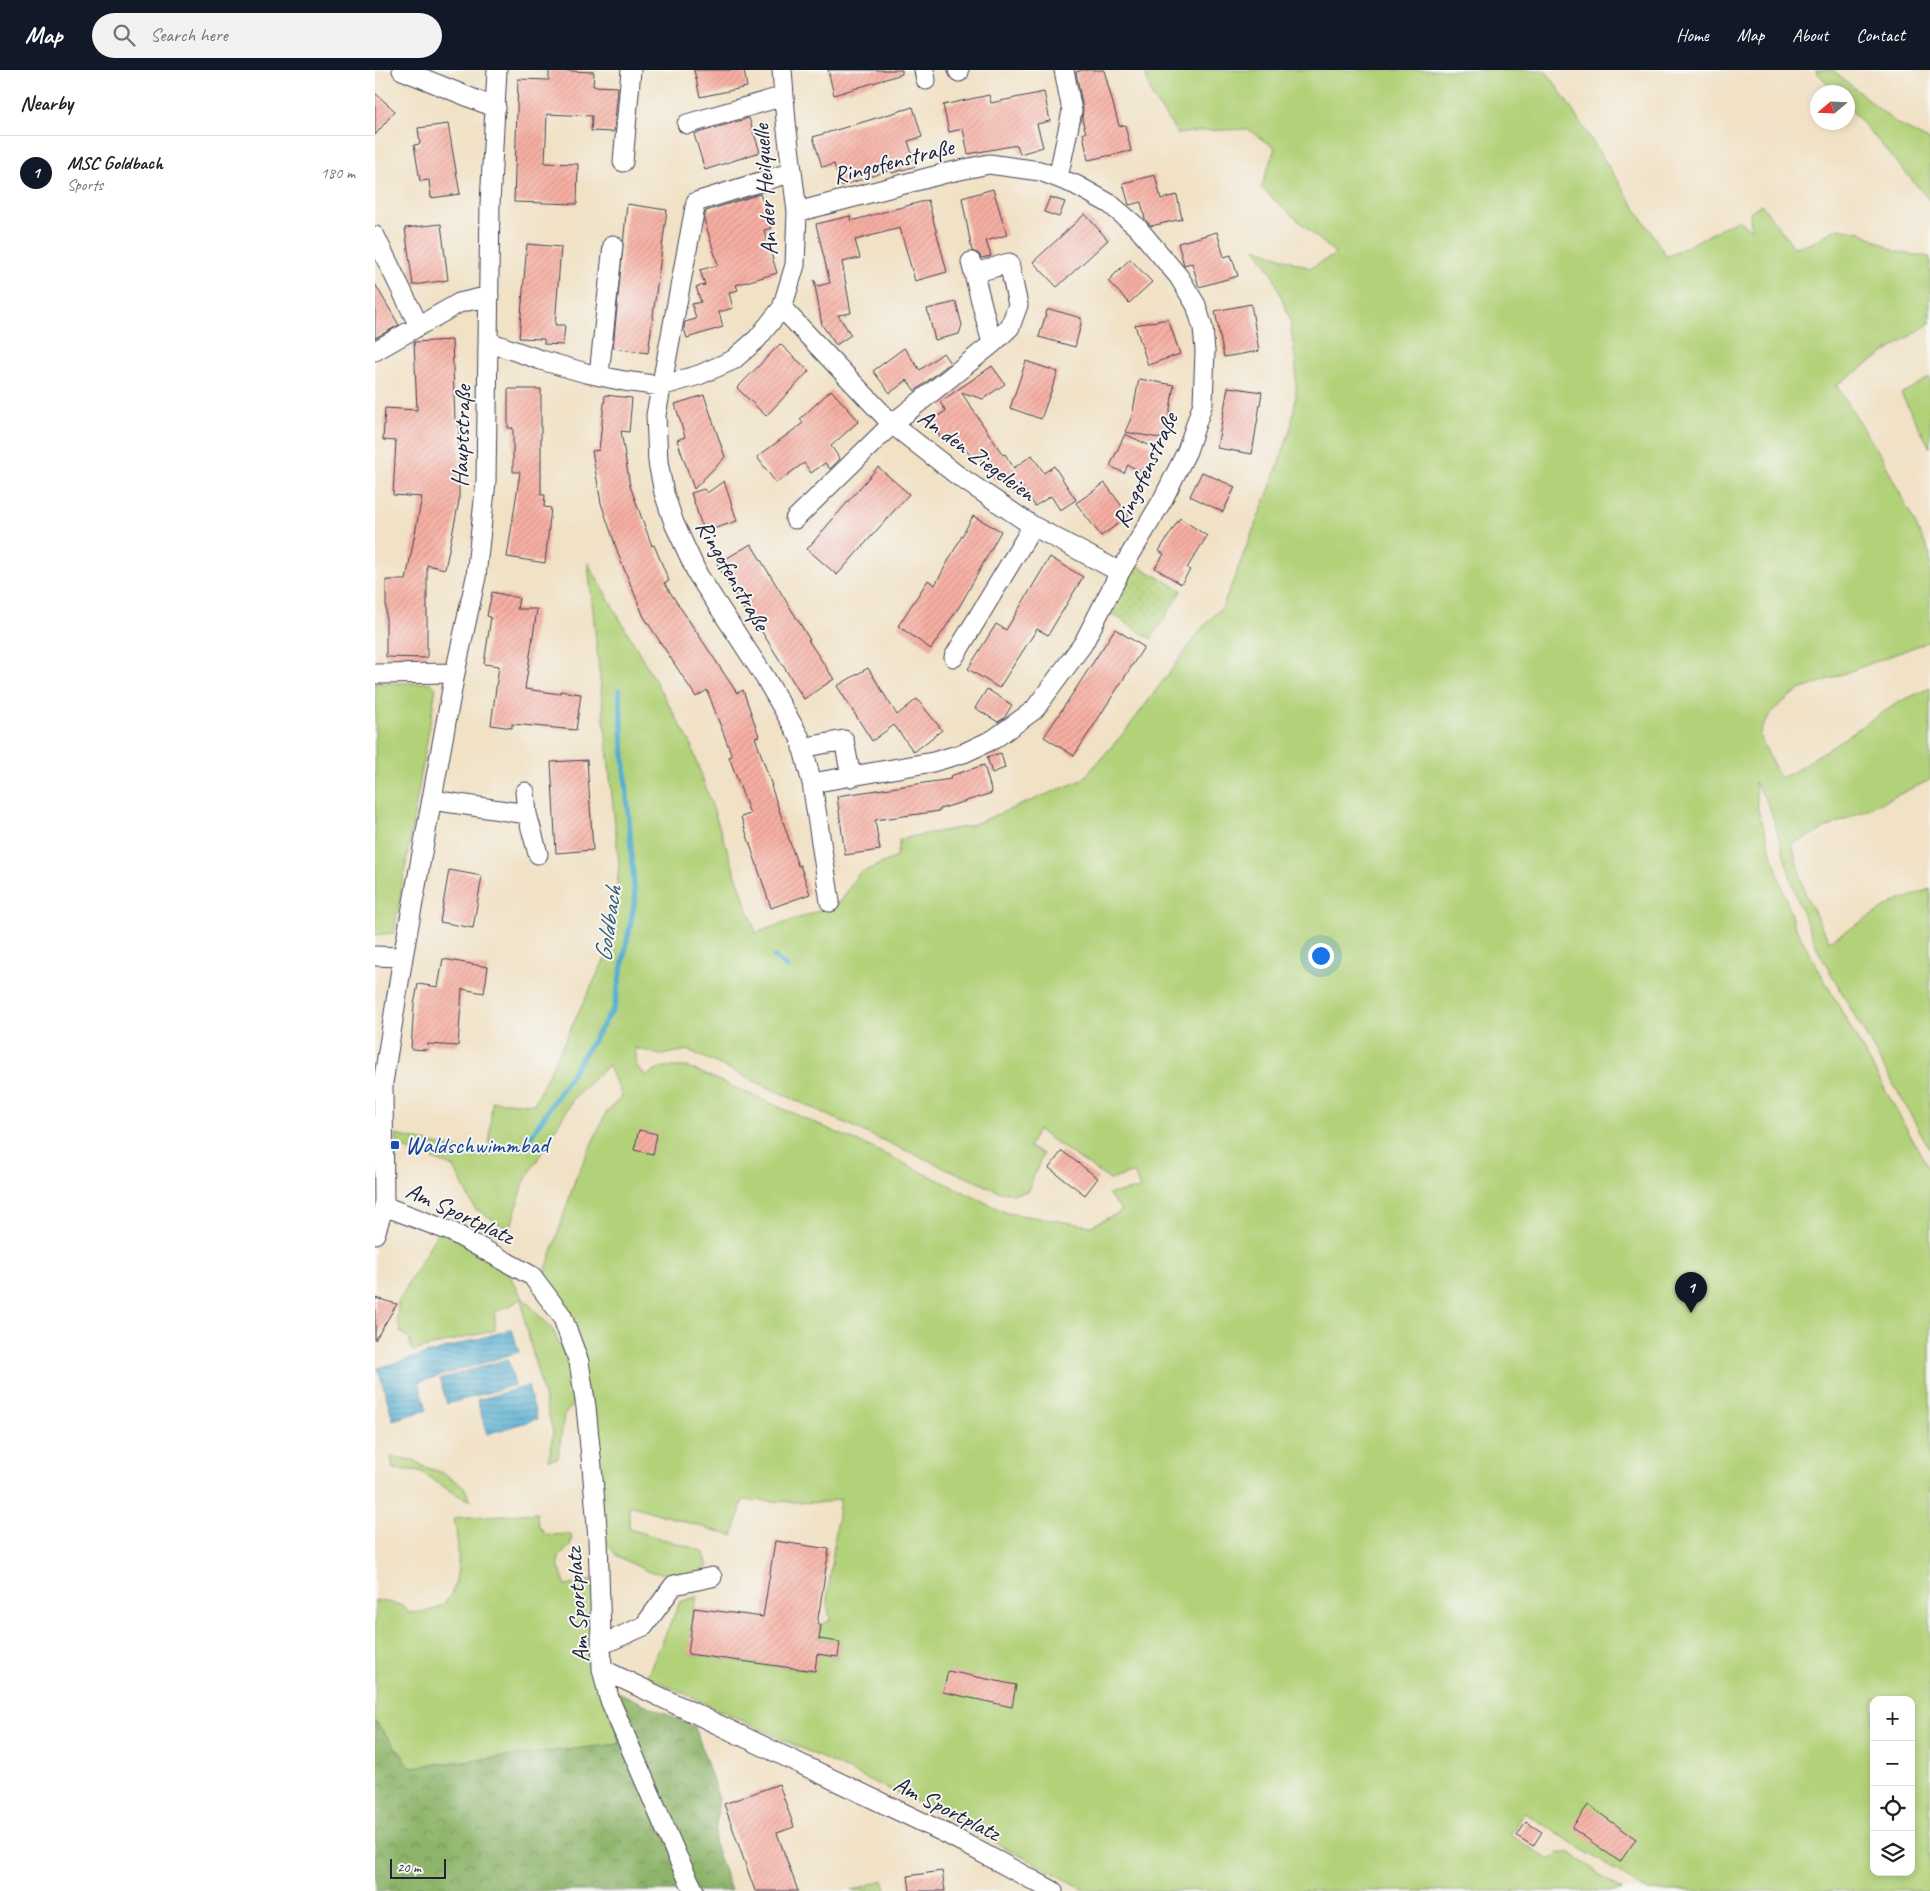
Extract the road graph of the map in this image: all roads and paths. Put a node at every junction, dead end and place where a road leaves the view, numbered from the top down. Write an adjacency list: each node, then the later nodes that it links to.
1 (402, 70): 7 (street)
2 (497, 70): 7 (street, Hauptstraße)
3 (631, 70): 9 (street)
4 (783, 70): 6 (street, An der Heilquelle)
5 (1064, 70): 11 (street)
6 (784, 96): 8 (street); 10 (street, An der Heilquelle)
7 (496, 108): 15 (street, Hauptstraße)
8 (687, 124)
9 (623, 162)
10 (792, 172): 12 (street, An der Heilquelle); 22 (street, Ringofenstraße)
11 (1058, 178): 12 (street, Ringofenstraße); 26 (street, Ringofenstraße)
12 (797, 212): 16 (street, An der Heilquelle)
13 (375, 236): 17 (street)
14 (613, 245): 21 (street)
15 (489, 296): 17 (street); 18 (street, Hauptstraße)
16 (782, 308): 22 (street, An der Heilquelle); 23 (street, An den Ziegeleien)
17 (419, 326): 20 (street)
18 (489, 342): 21 (street, An der Heilquelle); 28 (street, Hauptstraße)
19 (993, 344): 19 (street, An den Ziegeleien); 23 (street, An den Ziegeleien)
20 (375, 351)
21 (599, 375): 22 (street, An der Heilquelle)
22 (661, 386): 30 (street, Ringofenstraße)
23 (892, 424): 24 (street, An den Ziegeleien); 25 (street, An den Ziegeleien)
24 (795, 519)
25 (1033, 526): 26 (street, An den Ziegeleien); 27 (street, An den Ziegeleien)
26 (1120, 572): 31 (street, Ringofenstraße)
27 (954, 657)
28 (455, 673): 29 (street); 34 (street, Hauptstraße)
29 (375, 674)
30 (802, 748): 31 (street); 32 (street, Ringofenstraße)
31 (851, 777): 32 (street, Ringofenstraße)
32 (812, 784): 37 (street, Ringofenstraße)
33 (525, 792): 35 (street)
34 (432, 800): 35 (street); 39 (street, Hauptstraße)
35 (527, 814): 36 (street)
36 (538, 854)
37 (829, 902)
38 (375, 956): 39 (street)
39 (403, 957): 40 (street, Hauptstraße)
40 (384, 1206): 41 (street, Hauptstraße); 43 (street, Am Sportplatz)
41 (375, 1234)
42 (712, 1577): 43 (street)
43 (601, 1645): 44 (street, Am Sportplatz)
44 (602, 1669): 45 (street); 46 (street, Am Sportplatz)
45 (694, 1891)
46 (1053, 1891)

